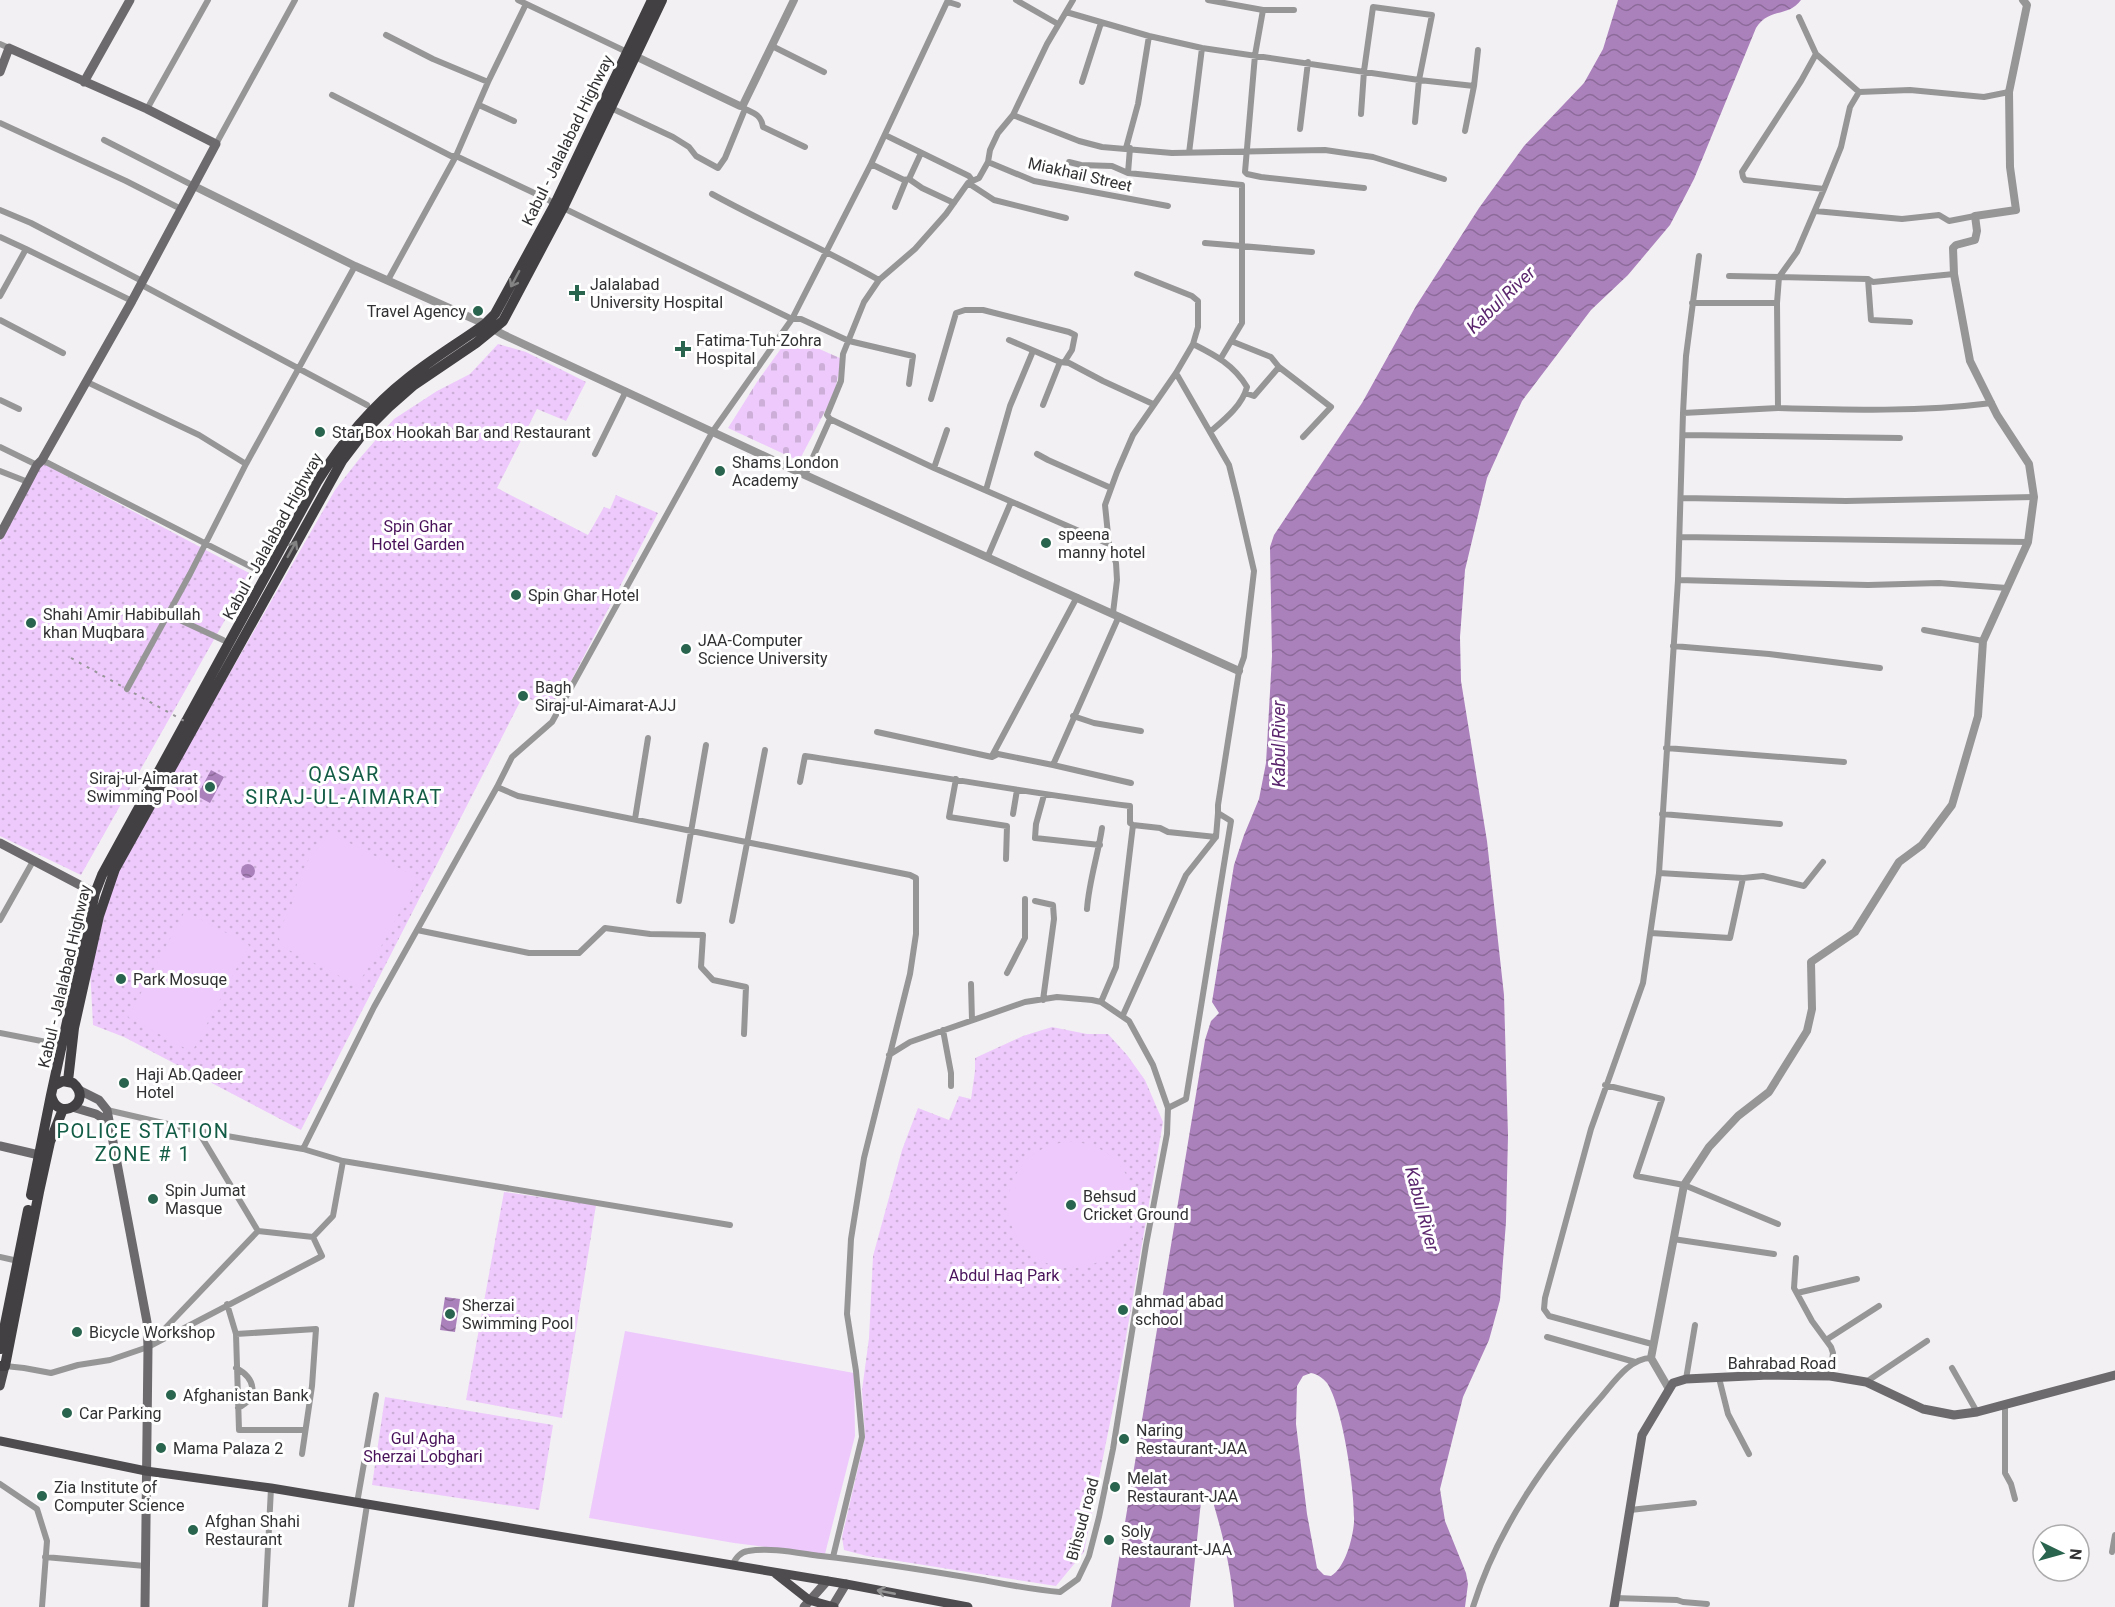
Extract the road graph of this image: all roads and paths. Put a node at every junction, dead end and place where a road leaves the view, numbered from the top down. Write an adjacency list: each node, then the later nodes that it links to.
1 (130, 0): 35 (main road)
2 (208, 0): 45 (street)
3 (295, 0): 55 (street)
4 (518, 0): 13 (street)
5 (652, 0): 27 (highway, Kabul - Jalalabad Highway)
6 (662, 0): 27 (highway, Kabul - Jalalabad Highway)
7 (794, 0): 23 (street)
8 (1016, 0): 20 (street)
9 (1073, 0): 17 (street)
10 (1208, 0): 15 (street)
11 (2024, 0): 40 (street)
12 (948, 1): 14 (street); 53 (street)
13 (526, 4): 27 (street); 36 (street)
14 (958, 5)
15 (1263, 10): 16 (street); 29 (street)
16 (1294, 10)
17 (1066, 12): 19 (street); 20 (street)
18 (1799, 17): 28 (street)
19 (1101, 23): 22 (street); 37 (street)
20 (1058, 24): 47 (street)
21 (386, 34): 36 (street)
22 (1149, 36): 24 (street); 57 (street)
23 (772, 46): 33 (street); 44 (street)
24 (1202, 48): 29 (street); 60 (street)
25 (4, 49): 32 (main road); 35 (main road)
26 (1478, 50): 38 (street)
27 (631, 54): 43 (highway, Kabul - Jalalabad Highway); 44 (street); 74 (highway, Kabul - Jalalabad Highway)
28 (1816, 54): 39 (street); 71 (street)
29 (1256, 55): 30 (street); 58 (street)
30 (1308, 63): 31 (street); 51 (street)
31 (1364, 71): 34 (street); 34 (street); 46 (street)
32 (0, 72)
33 (824, 72)
34 (1419, 80): 38 (street); 49 (street)
35 (84, 82): 45 (main road)
36 (488, 82): 42 (street)
37 (1082, 82)
38 (1474, 86): 52 (street)
39 (1859, 92): 40 (street); 71 (street)
40 (2009, 92): 80 (street)
41 (332, 95): 61 (street)
42 (478, 105): 48 (street); 61 (street)
43 (611, 108): 44 (street); 74 (highway, Kabul - Jalalabad Highway)
44 (742, 108): 56 (street)
45 (147, 110): 55 (main road)
46 (1361, 114)
47 (1013, 115): 57 (street); 62 (street)
48 (514, 121)
49 (1415, 122)
50 (0, 123): 77 (street)
51 (1300, 129)
52 (1465, 130)
53 (885, 135): 59 (street); 64 (street)
54 (104, 140): 69 (street)
55 (216, 144): 69 (main road)
56 (806, 147)
57 (1128, 148): 60 (street); 65 (street)
58 (1246, 151): 60 (street); 67 (street); 70 (street)
59 (921, 153): 66 (street); 68 (street)
60 (1189, 153)
61 (456, 156): 74 (street); 95 (street)
62 (988, 162): 68 (street); 75 (street, Miakhail Street)
63 (1069, 162): 65 (street)
64 (871, 164): 66 (street); 86 (street)
65 (1128, 173): 84 (street)
66 (907, 179): 73 (street); 76 (street)
67 (1443, 179)
68 (970, 182): 73 (street); 81 (street)
69 (194, 186): 77 (main road); 89 (street)
70 (1364, 188)
71 (1824, 189): 79 (street)
72 (712, 194): 86 (street)
73 (954, 203): 96 (street)
74 (559, 206): 102 (street); 105 (highway, Kabul - Jalalabad Highway)
75 (1168, 206)
76 (895, 207)
77 (182, 209): 97 (main road)
78 (0, 210): 97 (street)
79 (1815, 211): 80 (street); 93 (street)
80 (1975, 216): 91 (street)
81 (1066, 218)
82 (0, 237): 85 (street)
83 (1205, 243): 84 (street)
84 (1242, 246): 87 (street); 108 (street)
85 (26, 249): 98 (street); 99 (street)
86 (825, 252): 96 (street); 102 (street)
87 (1312, 252)
88 (1699, 256): 100 (street)
89 (355, 266): 95 (street); 115 (street)
90 (1137, 274): 109 (street)
91 (1954, 274): 94 (street); 123 (street)
92 (1729, 276): 93 (street)
93 (1779, 277): 94 (street); 101 (street)
94 (1868, 279): 104 (street)
95 (388, 280): 105 (street)
96 (879, 280): 106 (street)
97 (141, 283): 99 (main road); 115 (street)
98 (0, 296)
99 (132, 301): 117 (main road)
100 (1692, 303): 101 (street); 129 (street)
101 (1777, 303): 127 (street)
102 (792, 319): 106 (street); 132 (street)
103 (0, 320): 111 (street)
104 (1910, 322)
105 (490, 326): 119 (street); 157 (highway, Kabul - Jalalabad Highway)
106 (849, 340): 118 (street); 130 (street)
107 (1009, 340): 110 (street)
108 (1231, 341): 112 (street); 114 (street)
109 (1193, 344): 112 (street); 116 (street)
110 (1033, 351): 113 (street); 147 (street)
111 (63, 353)
112 (1221, 358): 120 (street)
113 (1062, 362): 121 (street); 124 (street); 126 (street)
114 (1279, 367): 120 (street); 135 (street)
115 (298, 368): 125 (street); 141 (street)
116 (1176, 373): 124 (street); 133 (street)
117 (87, 382): 140 (main road); 141 (street)
118 (909, 384)
119 (626, 391): 132 (street); 138 (street)
120 (1245, 393): 133 (street)
121 (931, 399)
122 (0, 400): 128 (street)
123 (1992, 403): 127 (street); 148 (street)
124 (1153, 404): 146 (street)
125 (367, 405)
126 (1043, 405)
127 (1778, 408): 129 (street)
128 (19, 409)
129 (1683, 413): 134 (street)
130 (830, 419): 142 (street); 144 (street)
131 (947, 430): 142 (street)
132 (713, 431): 144 (street); 183 (street)
133 (1210, 432): 168 (street)
134 (1684, 435): 136 (street); 149 (street)
135 (1303, 437)
136 (1900, 438)
137 (0, 447): 140 (street)
138 (595, 454)
139 (1037, 454): 146 (street)
140 (40, 462): 145 (main road); 154 (street)
141 (246, 464): 154 (street)
142 (934, 468): 147 (street)
143 (0, 471): 145 (street)
144 (805, 475): 156 (street)
145 (28, 482): 151 (main road)
146 (1111, 488): 155 (street)
147 (986, 490): 150 (street)
148 (2034, 497): 149 (street); 153 (street)
149 (1682, 498): 152 (street)
150 (1011, 502): 155 (street); 156 (street)
151 (0, 535)
152 (1680, 537): 153 (street); 158 (street)
153 (2028, 542): 159 (street)
154 (206, 543): 157 (street); 161 (street)
155 (1109, 544): 162 (street)
156 (988, 556): 160 (street)
157 (271, 577): 203 (highway, Kabul - Jalalabad Highway); 223 (highway, Kabul - Jalalabad Highway)
158 (1678, 580): 159 (street); 166 (street)
159 (2007, 588): 165 (street)
160 (1077, 597): 162 (street); 177 (street)
161 (167, 614): 164 (street); 169 (street)
162 (1116, 615): 168 (street); 170 (street)
163 (1924, 630): 165 (street)
164 (223, 640)
165 (1983, 641): 237 (street)
166 (1673, 646): 167 (street); 175 (street)
167 (1880, 668)
168 (1239, 671): 186 (street)
169 (127, 689)
170 (1073, 716): 171 (street); 179 (street)
171 (1141, 731)
172 (878, 732): 177 (street)
173 (648, 738): 189 (street)
174 (706, 745): 193 (street)
175 (1666, 748): 178 (street); 188 (street)
176 (765, 750): 195 (street)
177 (992, 757): 179 (street)
178 (1844, 762)
179 (1053, 765): 182 (street)
180 (956, 779): 181 (street); 184 (street); 198 (street)
181 (800, 782)
182 (1131, 783)
183 (497, 787): 189 (street); 210 (street)
184 (1017, 789): 185 (street); 187 (street)
185 (1044, 795): 191 (street); 197 (street)
186 (1218, 813): 194 (street); 229 (street)
187 (1013, 814)
188 (1662, 814): 190 (street); 201 (street)
189 (635, 819): 193 (street)
190 (1780, 824)
191 (1133, 825): 194 (street); 215 (street)
192 (1102, 828): 197 (street)
193 (690, 831): 195 (street); 205 (street)
194 (1216, 837): 216 (street)
195 (747, 842): 209 (street); 222 (street)
196 (0, 843): 199 (main road)
197 (1100, 844): 207 (street)
198 (1006, 859)
199 (32, 861): 203 (main road); 208 (street)
200 (1822, 862): 202 (street)
201 (1659, 873): 202 (street); 211 (street)
202 (1743, 878): 211 (street)
203 (95, 893): 221 (highway, Kabul - Jalalabad Highway)
204 (1025, 899): 212 (street)
205 (679, 901)
206 (1035, 901): 214 (street)
207 (1087, 909)
208 (0, 920)
209 (732, 921)
210 (417, 930): 220 (street); 234 (street)
211 (1650, 933): 224 (street)
212 (1008, 973)
213 (971, 984): 217 (street)
214 (1043, 1000): 215 (street); 217 (street)
215 (1101, 1002): 216 (street)
216 (1123, 1016): 229 (street)
217 (972, 1020): 218 (street)
218 (943, 1030): 222 (street); 225 (street)
219 (0, 1033): 221 (street)
220 (744, 1034)
221 (62, 1045): 226 (highway, Kabul - Jalalabad Highway)
222 (889, 1055): 289 (street)
223 (68, 1081): 226 (highway); 227 (highway)
224 (1605, 1085): 237 (street); 256 (street)
225 (951, 1086)
226 (53, 1090): 228 (highway); 235 (highway, Kabul - Jalalabad Highway)
227 (79, 1090): 228 (highway); 230 (main road)
228 (68, 1108): 231 (main road); 260 (highway)
229 (1168, 1108): 289 (street, Bihsud road)
230 (107, 1110): 231 (main road); 232 (street)
231 (109, 1122): 257 (main road)
232 (198, 1131): 234 (street); 240 (street)
233 (0, 1146): 235 (main road)
234 (303, 1149): 236 (street)
235 (39, 1155): 246 (highway, Kabul - Jalalabad Highway)
236 (343, 1161): 239 (street); 241 (street)
237 (1684, 1185): 238 (street); 242 (street)
238 (1778, 1224)
239 (730, 1225)
240 (258, 1231): 241 (street); 257 (street)
241 (312, 1237): 249 (street)
242 (1673, 1239): 243 (street); 256 (street)
243 (1774, 1254)
244 (0, 1257): 246 (street)
245 (1796, 1258): 248 (street)
246 (18, 1261): 258 (highway, Kabul - Jalalabad Highway)
247 (1857, 1279): 248 (street)
248 (1797, 1293): 254 (street)
249 (226, 1304): 252 (street); 257 (street)
250 (1879, 1306): 254 (street)
251 (1695, 1325): 267 (street)
252 (236, 1334): 262 (street); 275 (street)
253 (1547, 1337): 261 (street)
254 (1826, 1340): 265 (street)
255 (1927, 1341): 268 (street)
256 (1652, 1344): 259 (street)
257 (148, 1347): 260 (street); 279 (main road)
258 (0, 1349)
259 (1651, 1358): 261 (street); 270 (street)
260 (3, 1362): 269 (main road)
261 (1635, 1362): 305 (street)
262 (236, 1368): 273 (street); 273 (street)
263 (1952, 1368): 274 (street)
264 (2115, 1375): 272 (main road, Bahrabad Road)
265 (1830, 1376): 266 (main road, Bahrabad Road); 268 (main road, Bahrabad Road)
266 (1719, 1378): 267 (main road, Bahrabad Road); 278 (street)
267 (1686, 1379): 270 (main road, Bahrabad Road)
268 (1866, 1382): 274 (main road, Bahrabad Road)
269 (0, 1386)
270 (1669, 1389): 285 (main road, Bahrabad Road)
271 (376, 1395): 284 (street)
272 (2005, 1404): 274 (main road, Bahrabad Road); 282 (street)
273 (238, 1408): 275 (street)
274 (1977, 1412)
275 (305, 1430): 277 (street)
276 (0, 1441): 279 (main road)
277 (302, 1454)
278 (1749, 1454)
279 (146, 1471): 281 (main road); 290 (main road)
280 (0, 1484): 288 (street)
281 (271, 1488): 284 (main road); 301 (street)
282 (2015, 1499)
283 (1694, 1503): 285 (street)
284 (362, 1504): 291 (main road); 302 (street)
285 (1630, 1510): 297 (main road, Bahrabad Road)
286 (2115, 1535): 287 (street)
287 (2112, 1552)
288 (45, 1557): 290 (street); 299 (street)
289 (833, 1557): 291 (street, Bihsud road)
290 (145, 1566): 300 (main road)
291 (731, 1566): 292 (main road)
292 (774, 1573): 293 (main road); 295 (main road)
293 (827, 1581): 294 (main road); 295 (main road)
294 (846, 1584): 296 (main road, one-way to 294); 303 (main road)
295 (806, 1603): 303 (main road)
296 (922, 1603): 304 (main road)
297 (1614, 1603): 298 (street)
298 (1707, 1604)
299 (42, 1607)
300 (145, 1607)
301 (265, 1607)
302 (351, 1607)
303 (832, 1607)
304 (968, 1607)
305 (1473, 1607)

